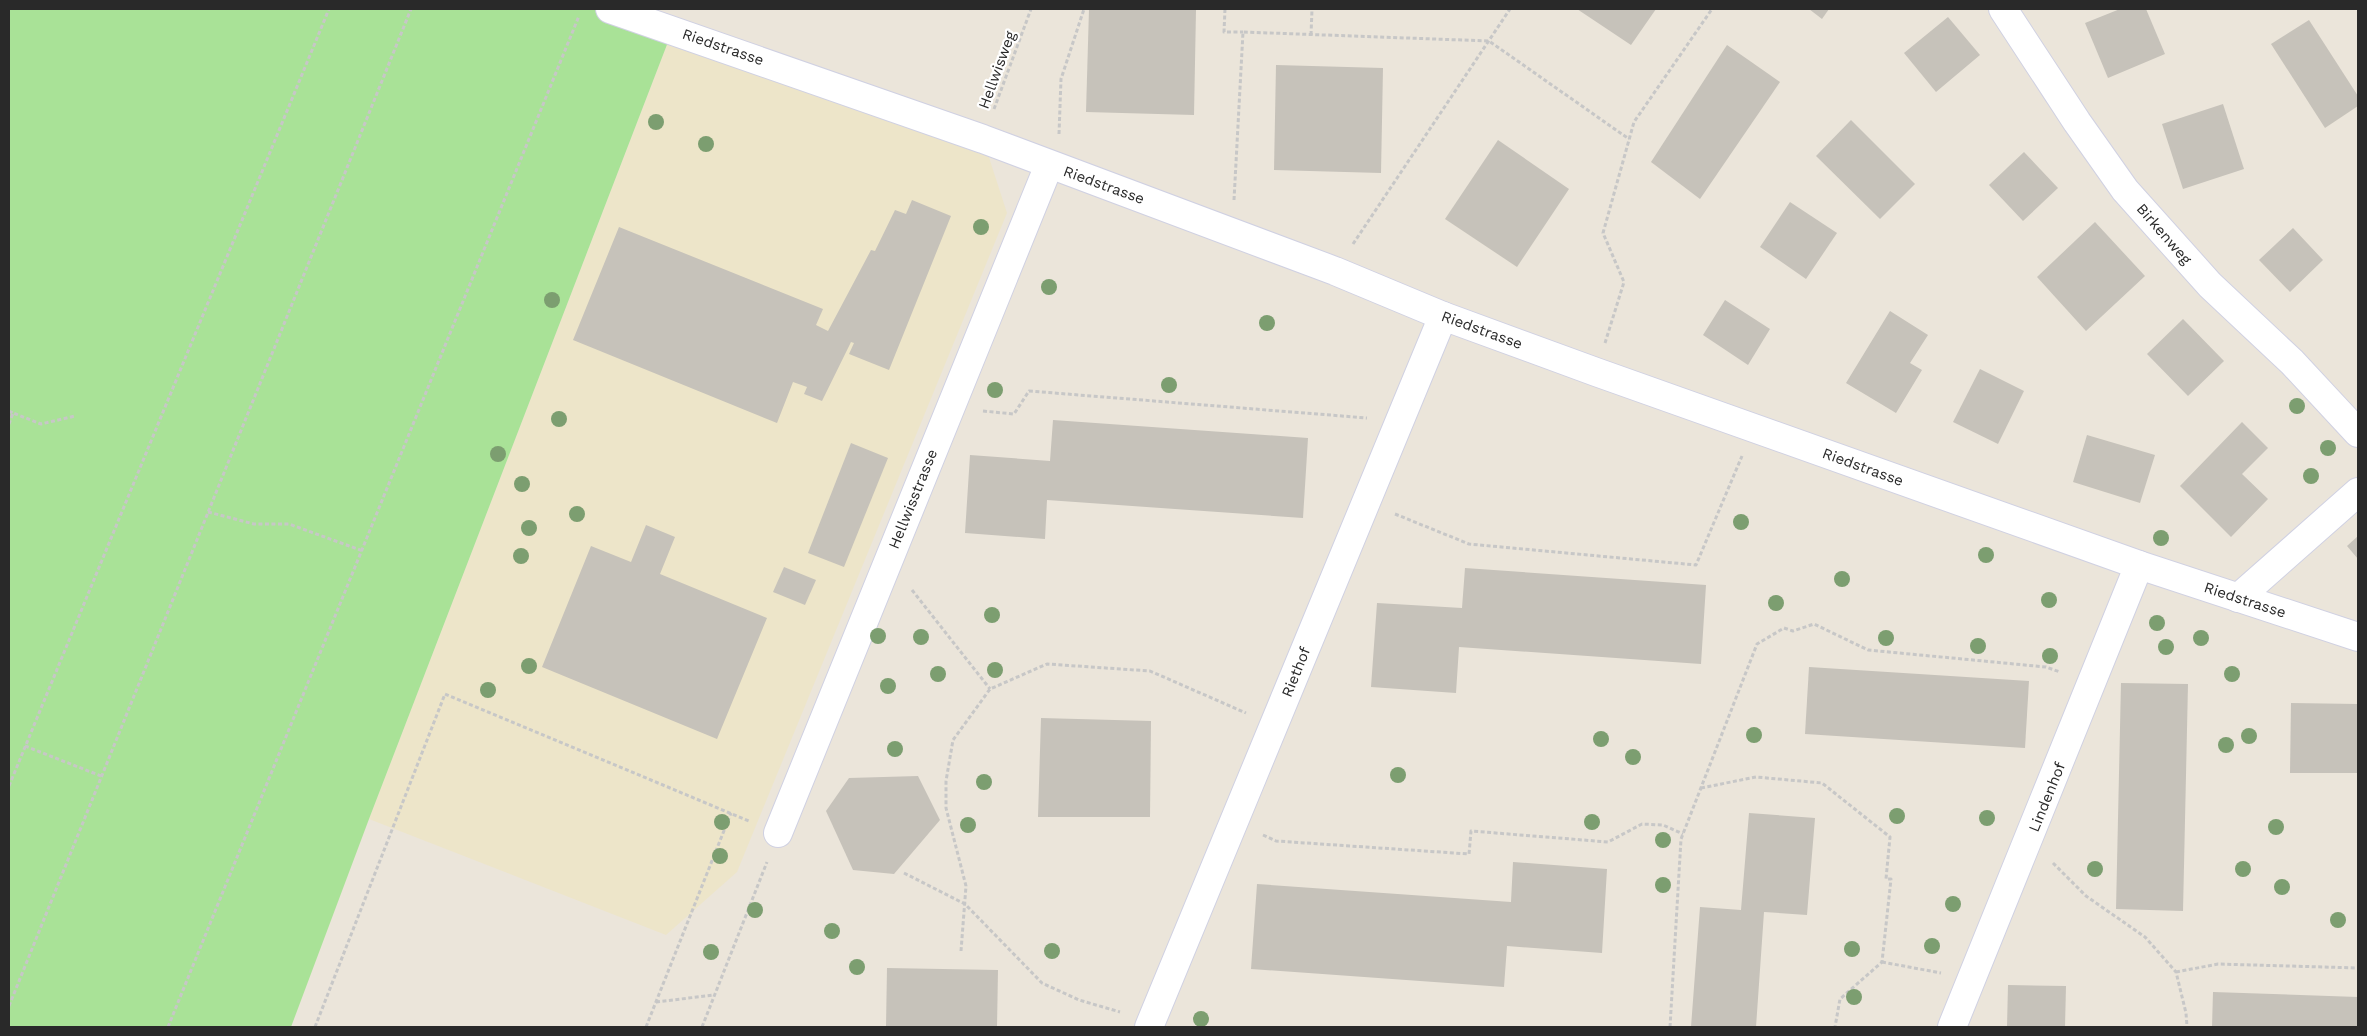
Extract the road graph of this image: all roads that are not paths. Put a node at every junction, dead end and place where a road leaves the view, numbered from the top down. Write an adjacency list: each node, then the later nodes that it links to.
1 (610, 9): 3 (street, Riedstrasse)
2 (2002, 9): 5 (street, Birkenweg)
3 (1053, 166): 4 (street, Riedstrasse); 10 (street, Hellwisstrasse)
4 (1443, 316): 7 (street, Riedstrasse); 11 (street, Riethof)
5 (2358, 433)
6 (2358, 492): 8 (street)
7 (2139, 565): 8 (street, Riedstrasse); 12 (street, Lindenhof)
8 (2238, 598): 9 (street, Riedstrasse)
9 (2358, 637)
10 (778, 833)
11 (1150, 1024)
12 (1952, 1027)

